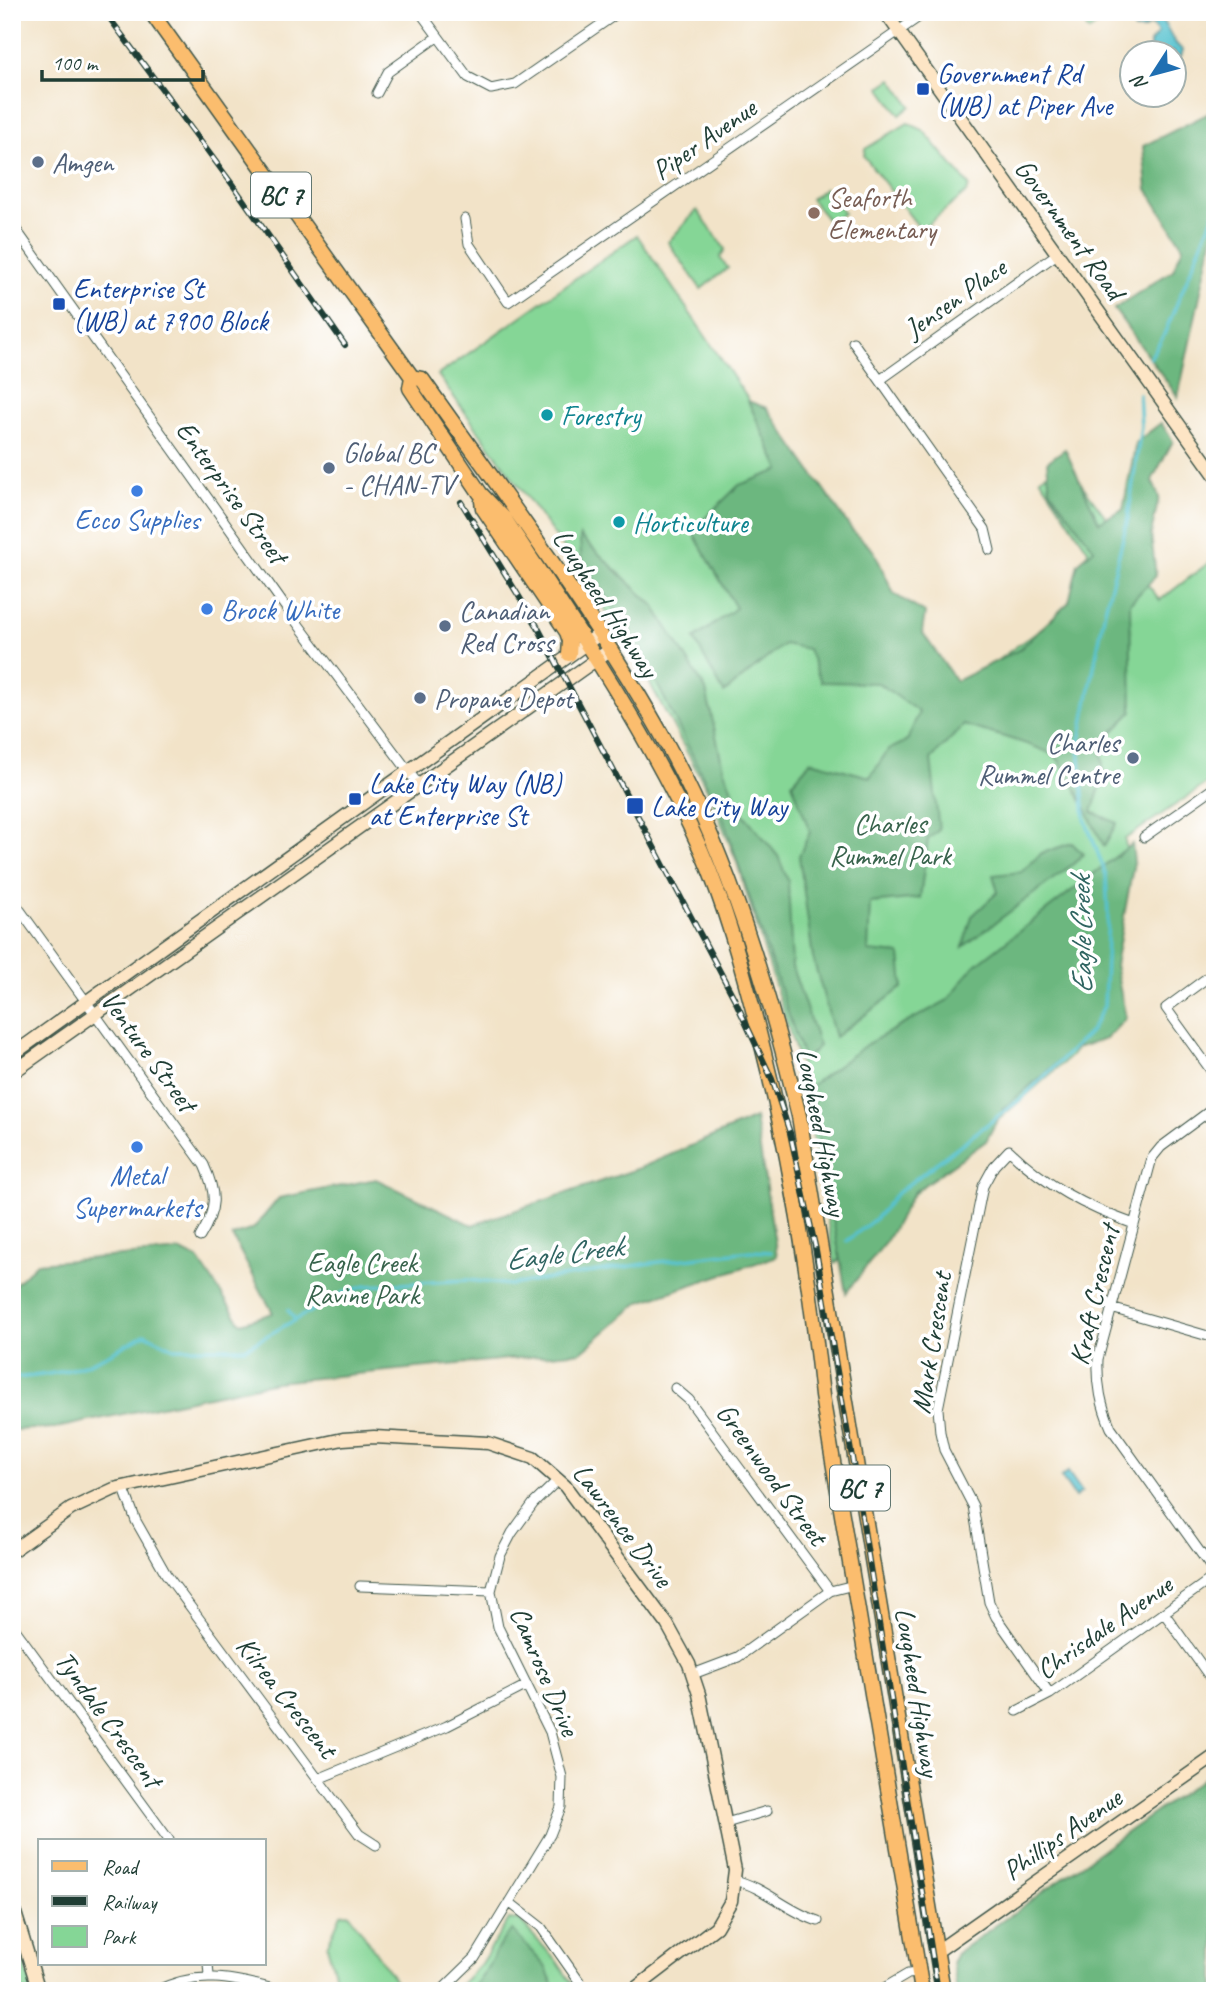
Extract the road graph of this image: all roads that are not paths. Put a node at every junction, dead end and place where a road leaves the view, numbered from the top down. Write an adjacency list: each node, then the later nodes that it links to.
1 (151, 12): 13 (main road, Lougheed Highway / BC 7)
2 (420, 12): 7 (street)
3 (885, 12): 6 (street, Government Road)
4 (926, 12): 6 (street, Piper Avenue)
5 (619, 13): 7 (street)
6 (899, 31): 9 (street, Piper Avenue); 11 (street, Government Road)
7 (438, 37): 8 (street)
8 (376, 93)
9 (465, 219)
10 (12, 224): 23 (street, Enterprise Street)
11 (1057, 254): 14 (street, Jensen Place); 15 (street, Government Road)
12 (853, 342): 14 (street)
13 (412, 377): 16 (main road, Lougheed Highway / BC 7); 18 (main road, Lougheed Highway / BC 7)
14 (880, 380): 17 (street)
15 (1215, 475)
16 (480, 493): 19 (main road, Lougheed Highway / BC 7); 21 (main road)
17 (990, 550)
18 (601, 633): 19 (street); 20 (main road, Lougheed Highway / BC 7)
19 (586, 643): 21 (street); 22 (main road, Lougheed Highway / BC 7)
20 (611, 649): 22 (street); 65 (main road, Lougheed Highway / BC 7)
21 (569, 654): 23 (street)
22 (597, 659): 24 (street); 44 (main road, Lougheed Highway / BC 7)
23 (406, 771): 24 (street, Enterprise Street); 29 (street)
24 (418, 784): 30 (street)
25 (1215, 787): 26 (street)
26 (1144, 837)
27 (12, 899): 29 (street, Venture Street)
28 (1215, 972): 33 (street)
29 (86, 1001): 30 (street, Venture Street); 31 (street)
30 (95, 1014): 32 (street); 36 (street, Venture Street)
31 (12, 1055)
32 (12, 1073)
33 (1215, 1076)
34 (1215, 1107): 35 (street, Kraft Crescent)
35 (1134, 1224): 37 (street, Kraft Crescent); 53 (street, Mark Crescent)
36 (200, 1237)
37 (1111, 1308): 38 (street); 43 (street, Kraft Crescent)
38 (1215, 1338)
39 (675, 1388): 47 (street, Greenwood Street)
40 (559, 1479): 41 (street, Lawrence Drive); 46 (street, Camrose Drive); 50 (street, Lawrence Drive)
41 (123, 1486): 42 (street, Lawrence Drive); 56 (street, Kilrea Crescent)
42 (12, 1551)
43 (1215, 1575): 48 (street, Chrisdale Avenue)
44 (854, 1585): 47 (street); 67 (main road, Lougheed Highway / BC 7)
45 (360, 1586): 46 (street)
46 (491, 1591): 52 (street, Camrose Drive)
47 (830, 1591): 50 (street)
48 (1164, 1613): 51 (street); 53 (street, Chrisdale Avenue)
49 (12, 1625): 59 (street, Tyndale Crescent)
50 (693, 1674): 58 (street, Lawrence Drive)
51 (1215, 1684)
52 (527, 1685): 56 (street, Kilrea Crescent); 62 (street, Camrose Drive)
53 (1050, 1694): 54 (street, Chrisdale Avenue)
54 (1017, 1711)
55 (1215, 1756): 65 (street, Phillips Avenue)
56 (318, 1779): 60 (street)
57 (766, 1811): 58 (street)
58 (726, 1824): 61 (street, Lawrence Drive)
59 (168, 1839)
60 (376, 1845)
61 (734, 1880): 64 (street); 74 (street, Lawrence Drive)
62 (509, 1902): 72 (street, Camrose Drive); 73 (street)
63 (12, 1903): 69 (street)
64 (818, 1920)
65 (936, 1952): 77 (main road, Lougheed Highway / BC 7)
66 (208, 1965): 68 (street)
67 (918, 1973): 75 (street); 76 (main road, Lougheed Highway / BC 7)
68 (209, 1976): 70 (street); 71 (street)
69 (39, 1991)
70 (156, 1991)
71 (282, 1991)
72 (441, 1991)
73 (586, 1991)
74 (632, 1991)
75 (879, 1991)
76 (922, 1991)
77 (943, 1991)

